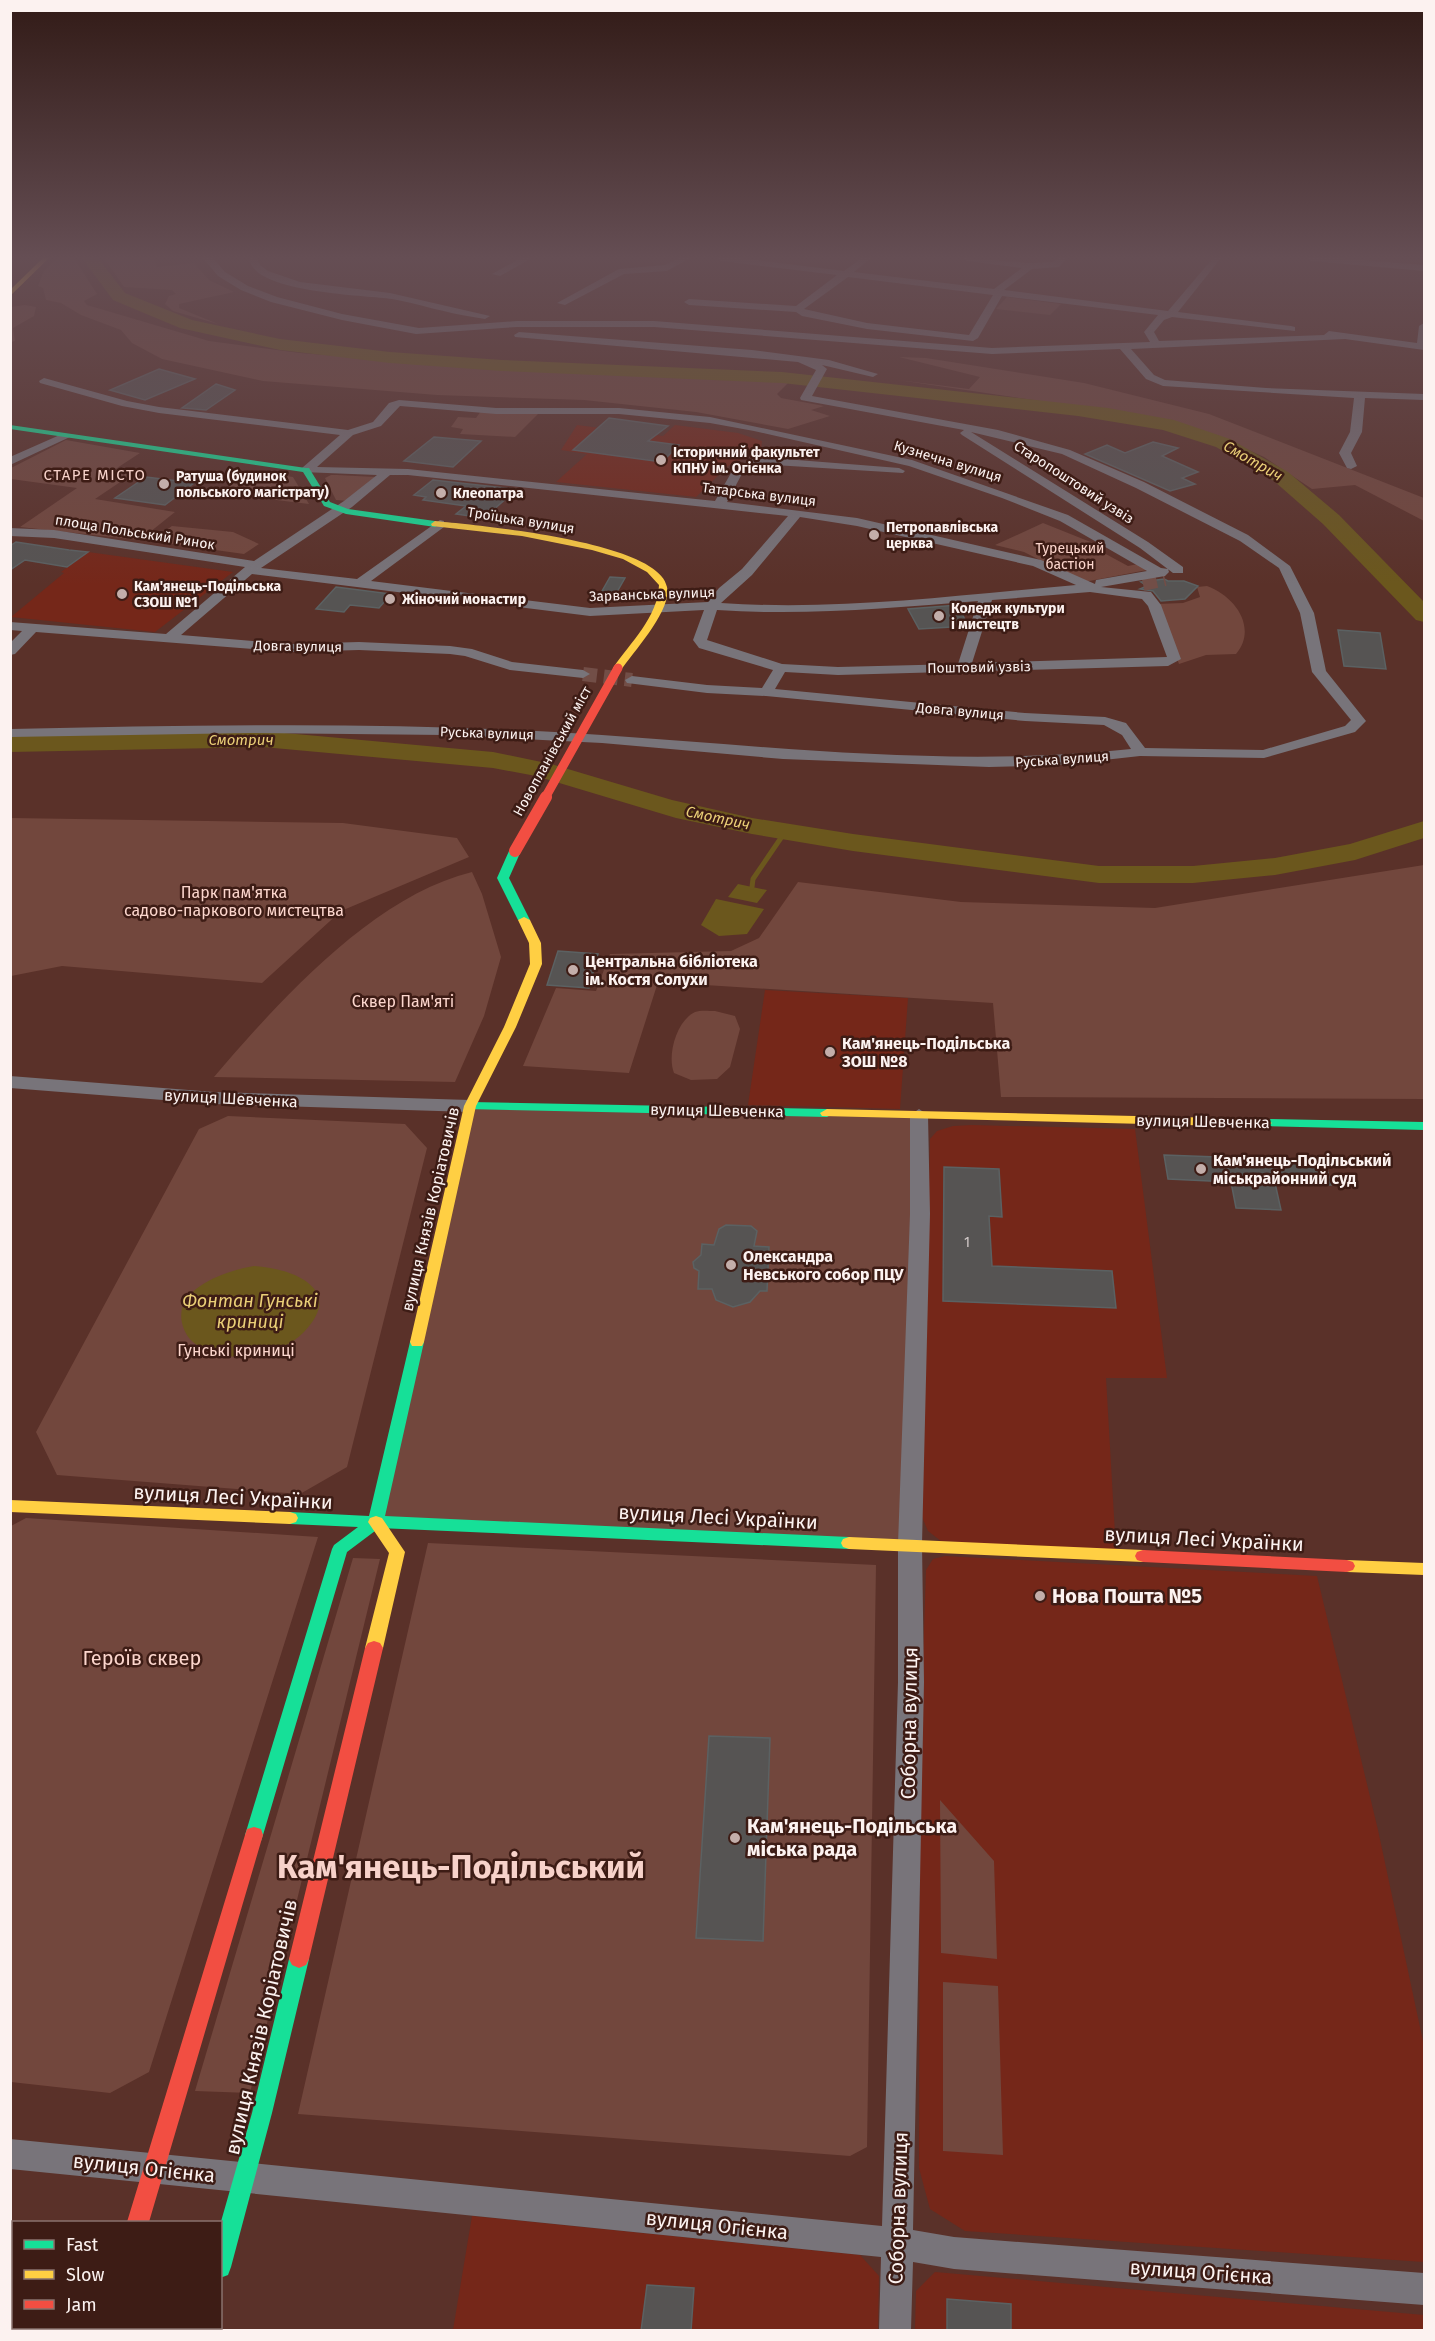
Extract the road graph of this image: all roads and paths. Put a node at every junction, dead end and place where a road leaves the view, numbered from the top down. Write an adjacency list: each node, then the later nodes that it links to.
1 (819, 367): 8 (street, Руська вулиця)
2 (846, 367): 4 (street)
3 (1142, 367): 6 (street)
4 (873, 374)
5 (44, 381): 10 (street)
6 (1360, 393): 7 (street); 13 (street)
7 (1425, 397)
8 (950, 425): 23 (street, Старопоштовий узвіз); 40 (street, Руська вулиця)
9 (14, 426): 11 (main road)
10 (349, 433): 14 (street, Кузнечна вулиця); 15 (street, Кузнечна вулиця)
11 (66, 436): 12 (street); 14 (main road)
12 (10, 462)
13 (1351, 466)
14 (306, 470): 16 (street, Татарська вулиця); 18 (main road)
15 (935, 470): 17 (street); 23 (street, Кузнечна вулиця)
16 (386, 473): 17 (street, Татарська вулиця); 18 (street)
17 (719, 505): 19 (street, Татарська вулиця)
18 (340, 508): 20 (main road, Троїцька вулиця); 22 (street)
19 (797, 513): 26 (street, Татарська вулиця); 28 (street)
20 (440, 524): 24 (street); 29 (main road, Троїцька вулиця)
21 (10, 532): 22 (street, площа Польський Ринок)
22 (252, 568): 24 (street, Зарванська вулиця); 32 (street)
23 (1162, 576): 26 (street)
24 (362, 582): 29 (street, Зарванська вулиця)
25 (1143, 584): 26 (street)
26 (1093, 588): 27 (street, Зарванська вулиця); 34 (street, Поштовий узвіз)
27 (986, 597): 28 (street, Зарванська вулиця); 34 (street)
28 (712, 606): 29 (street, Зарванська вулиця); 35 (street, Поштовий узвіз)
29 (659, 607): 41 (main road, Новопланівський міст, bridge)
30 (10, 626): 31 (street, Довга вулиця)
31 (32, 628): 32 (street, Довга вулиця); 33 (street)
32 (167, 640): 36 (street, Довга вулиця)
33 (10, 651)
34 (964, 667): 35 (street, Поштовий узвіз)
35 (781, 668): 38 (street)
36 (583, 674)
37 (632, 680): 38 (street, Довга вулиця)
38 (766, 692): 40 (street, Довга вулиця)
39 (10, 733): 40 (street, Руська вулиця)
40 (1140, 752)
41 (514, 851): 43 (main road, вулиця Князів Коріатовичів)
42 (10, 1082): 43 (street, вулиця Шевченка)
43 (470, 1106): 44 (main road, вулиця Шевченка); 47 (main road, вулиця Князів Коріатовичів)
44 (919, 1115): 45 (main road, вулиця Шевченка); 48 (street, Соборна вулиця)
45 (1425, 1126)
46 (10, 1506): 47 (main road, вулиця Лесі Українки)
47 (376, 1522): 48 (main road, вулиця Лесі Українки); 51 (main road); 52 (main road, вулиця Князів Коріатовичів)
48 (910, 1544): 49 (main road, вулиця Лесі Українки); 54 (street, Соборна вулиця)
49 (1425, 1569)
50 (10, 2154): 51 (street, вулиця Огієнка)
51 (153, 2169): 52 (street, вулиця Огієнка); 53 (main road)
52 (245, 2178): 54 (street, вулиця Огієнка); 55 (main road, вулиця Князів Коріатовичів)
53 (139, 2221)
54 (896, 2243): 56 (street, вулиця Огієнка); 57 (street, Соборна вулиця)
55 (222, 2260)
56 (1425, 2289)
57 (895, 2331)

